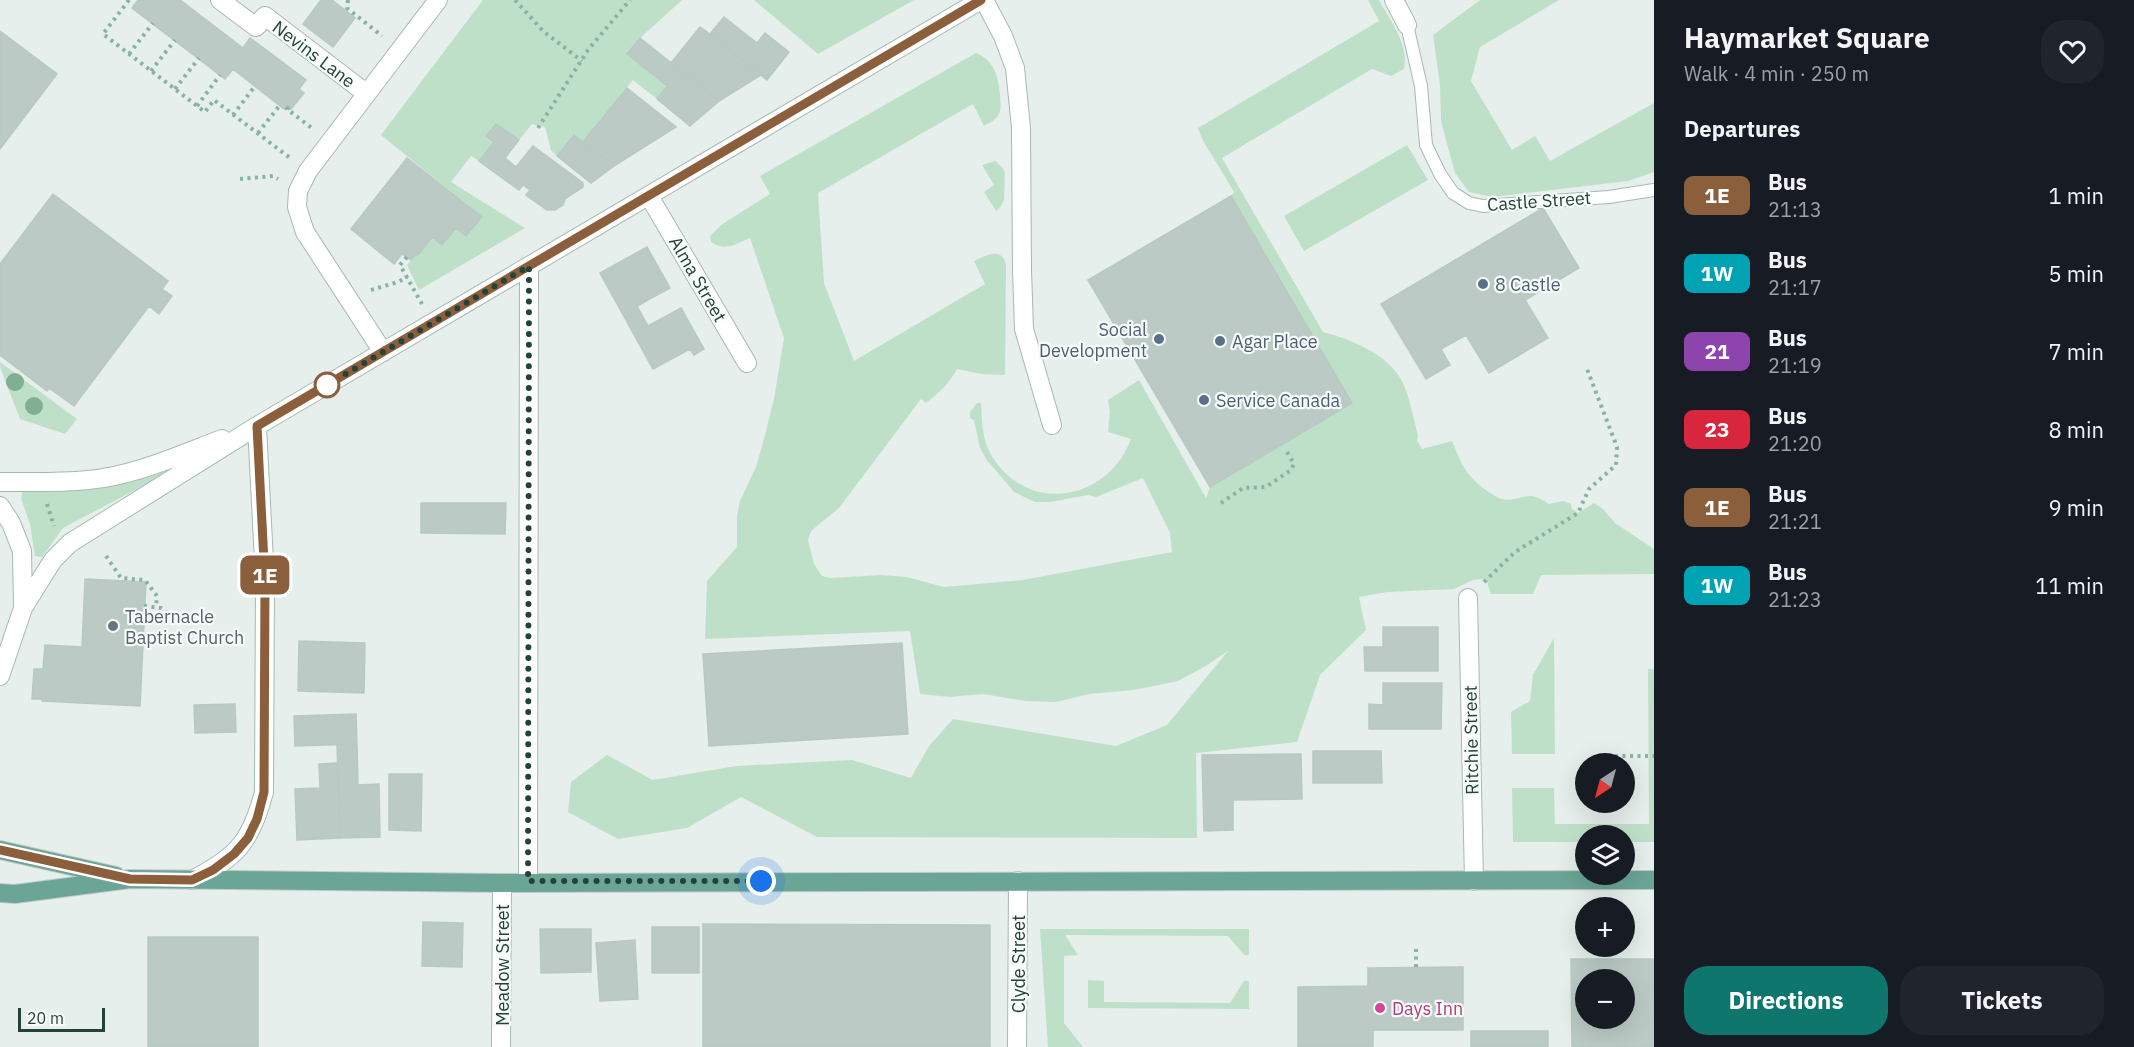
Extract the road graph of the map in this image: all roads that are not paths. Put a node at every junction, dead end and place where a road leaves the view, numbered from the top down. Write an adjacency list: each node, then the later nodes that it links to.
1 (220, 0): 6 (street, Nevins Lane)
2 (438, 0): 6 (street)
3 (983, 0): 8 (street); 12 (street)
4 (1394, 0): 5 (street, Castle Street)
5 (1407, 25): 7 (lane, Castle Street)
6 (367, 94): 10 (street)
7 (1654, 190)
8 (649, 196): 9 (street); 11 (street, Alma Street)
9 (529, 266): 10 (street); 23 (street)
10 (383, 352): 13 (street)
11 (747, 363)
12 (1052, 425)
13 (257, 426): 14 (street); 17 (street); 21 (street)
14 (0, 482)
15 (0, 506): 17 (street)
16 (1468, 598): 25 (street, Ritchie Street)
17 (23, 608): 18 (street)
18 (0, 676)
19 (0, 850): 20 (main road)
20 (130, 879): 21 (main road); 27 (main road)
21 (192, 880): 26 (main road)
22 (1654, 880): 25 (main road)
23 (528, 881): 24 (main road); 26 (main road)
24 (1018, 881): 25 (main road); 29 (street, Clyde Street)
25 (1474, 881)
26 (502, 883): 28 (street, Meadow Street)
27 (0, 893)
28 (501, 1047)
29 (1017, 1047)

